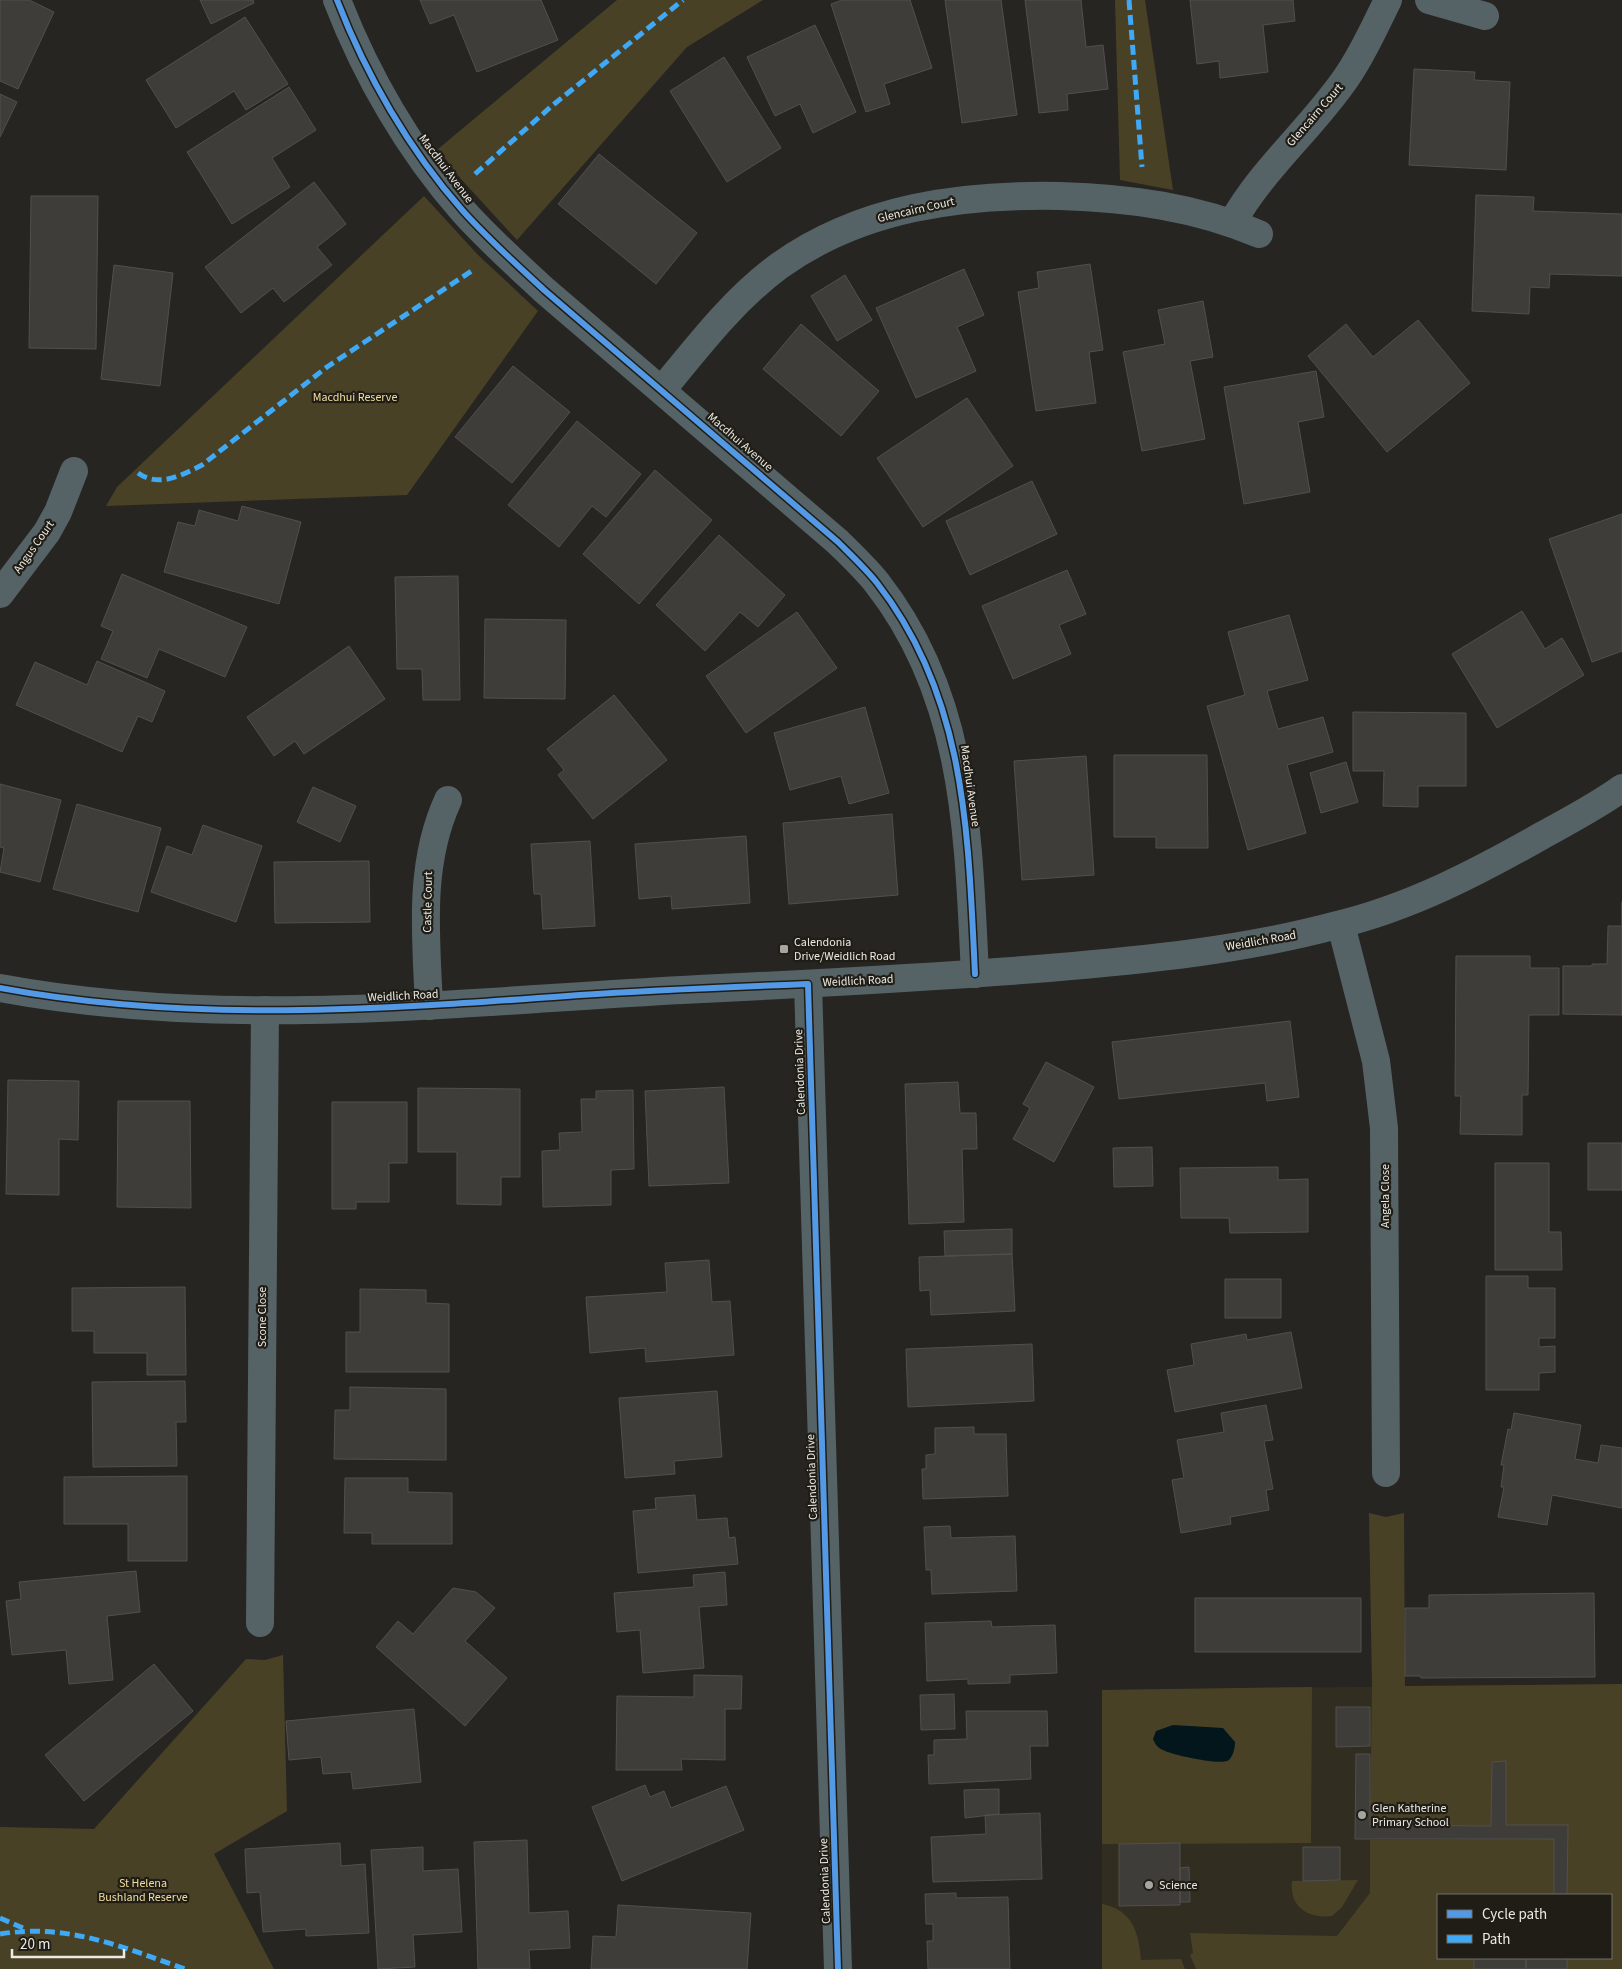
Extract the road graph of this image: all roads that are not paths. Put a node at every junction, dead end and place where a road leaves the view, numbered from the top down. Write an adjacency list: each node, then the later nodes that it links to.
1 (337, 0): 7 (street, Macdhui Avenue)
2 (1388, 0): 5 (street, Glencairn Court)
3 (1430, 0): 4 (street)
4 (1485, 16)
5 (1232, 223): 6 (street, Glencairn Court); 7 (street, Glencairn Court)
6 (1260, 234)
7 (662, 390): 13 (street, Macdhui Avenue)
8 (74, 471): 9 (street, Angus Court)
9 (0, 594)
10 (1622, 788): 12 (street, Weidlich Road)
11 (448, 800): 16 (street, Castle Court)
12 (1341, 925): 13 (street, Weidlich Road); 18 (street, Angela Close)
13 (975, 974): 14 (street, Weidlich Road)
14 (808, 984): 16 (street, Weidlich Road); 20 (street, Calendonia Drive)
15 (0, 988): 17 (street, Weidlich Road)
16 (429, 1006): 17 (street, Weidlich Road)
17 (264, 1010): 19 (street, Scone Close)
18 (1386, 1473)
19 (260, 1623)
20 (838, 1969)

